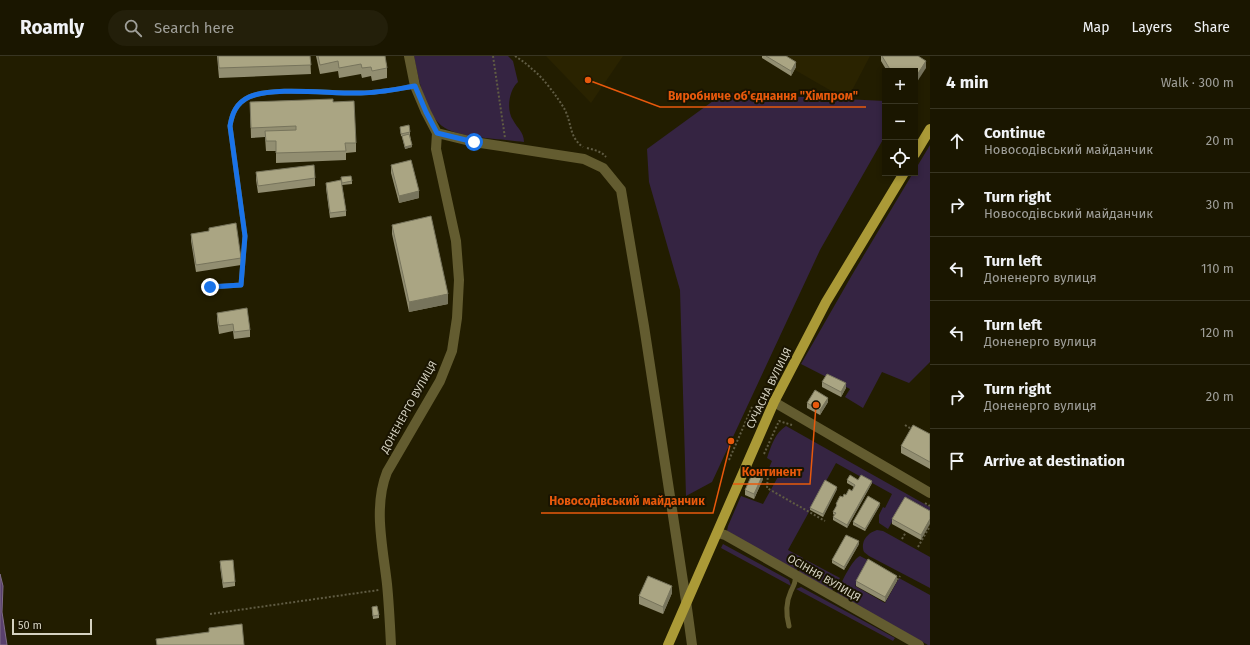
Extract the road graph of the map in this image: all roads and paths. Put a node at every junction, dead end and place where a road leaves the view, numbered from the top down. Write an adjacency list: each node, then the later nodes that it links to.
1 (409, 56): 4 (street)
2 (493, 56): 7 (path)
3 (515, 56): 9 (path)
4 (415, 86): 6 (street); 11 (lane)
5 (930, 129): 8 (main road)
6 (437, 133): 7 (street); 28 (street, ДОНЕНЕРГО ВУЛИЦЯ)
7 (507, 147): 29 (street)
8 (918, 149)
9 (608, 160)
10 (902, 176): 12 (main road, СУЧАСНА ВУЛИЦЯ)
11 (210, 287)
12 (774, 402): 18 (street); 21 (main road, СУЧАСНА ВУЛИЦЯ)
13 (752, 407): 16 (path)
14 (905, 425): 15 (path)
15 (917, 432)
16 (729, 460)
17 (757, 469): 19 (path)
18 (930, 493)
19 (825, 521)
20 (930, 526): 24 (path)
21 (718, 532): 25 (street, ОСІННЯ ВУЛИЦЯ); 29 (main road, СУЧАСНА ВУЛИЦЯ)
22 (906, 532): 23 (path)
23 (902, 538)
24 (918, 547)
25 (795, 575): 31 (lane); 35 (street, ОСІННЯ ВУЛИЦЯ)
26 (900, 576): 27 (path)
27 (897, 580)
28 (388, 590): 30 (path); 32 (street, ДОНЕНЕРГО ВУЛИЦЯ)
29 (686, 601): 33 (main road, СУЧАСНА ВУЛИЦЯ); 34 (street)
30 (210, 614)
31 (789, 626)
32 (391, 645)
33 (668, 645)
34 (692, 645)
35 (919, 645)

